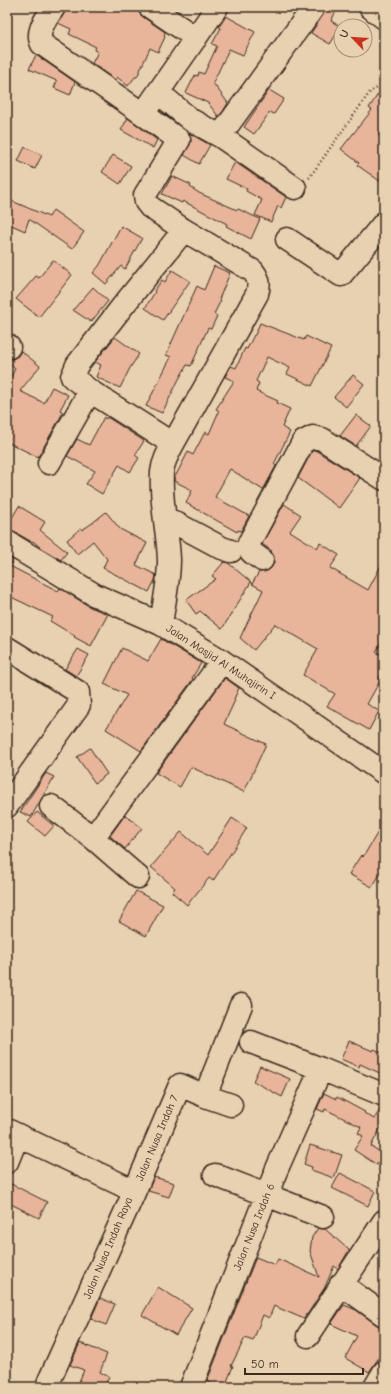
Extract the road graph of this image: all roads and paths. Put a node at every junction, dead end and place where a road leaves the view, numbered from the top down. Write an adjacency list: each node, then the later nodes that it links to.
1 (54, 7): 10 (street)
2 (150, 7): 7 (street)
3 (217, 7): 7 (street)
4 (370, 7): 6 (street)
5 (313, 8): 12 (street)
6 (384, 18)
7 (196, 38): 9 (street)
8 (384, 86): 14 (path)
9 (159, 93): 10 (street); 11 (street)
10 (143, 114): 13 (street)
11 (191, 120): 12 (street); 13 (street)
12 (220, 136): 14 (street)
13 (179, 140): 16 (street)
14 (295, 188)
15 (384, 223): 17 (street)
16 (184, 230): 18 (street); 19 (street)
17 (287, 239)
18 (90, 391): 19 (street); 20 (street)
19 (173, 444): 22 (street)
20 (49, 463)
21 (384, 479): 25 (street)
22 (166, 518): 24 (street); 26 (street)
23 (7, 542): 26 (street, Jalan Masjid Al Muhajirin I)
24 (231, 551)
25 (262, 560)
26 (161, 624): 28 (street, Jalan Masjid Al Muhajirin I)
27 (7, 648): 30 (street)
28 (222, 660): 29 (street, Jalan Masjid Al Muhajirin I); 32 (street)
29 (384, 773)
30 (7, 806)
31 (51, 806): 32 (street)
32 (93, 838): 33 (street)
33 (138, 877)
34 (241, 1005): 38 (street)
35 (251, 1042): 36 (street)
36 (321, 1069): 37 (street); 44 (street, Jalan Nusa Indah 6)
37 (384, 1095)
38 (205, 1096): 39 (street); 43 (street, Jalan Nusa Indah 7)
39 (231, 1105)
40 (13, 1133): 41 (street); 43 (street, Jalan Nusa Indah Raya)
41 (7, 1162)
42 (215, 1175): 44 (street)
43 (133, 1195): 51 (street, Jalan Nusa Indah Raya)
44 (267, 1195): 45 (street); 52 (street, Jalan Nusa Indah 6)
45 (323, 1217)
46 (384, 1221): 47 (street)
47 (341, 1284): 48 (street); 49 (street)
48 (384, 1315)
49 (308, 1336)
50 (384, 1372): 53 (street)
51 (48, 1387)
52 (191, 1387)
53 (375, 1387)

